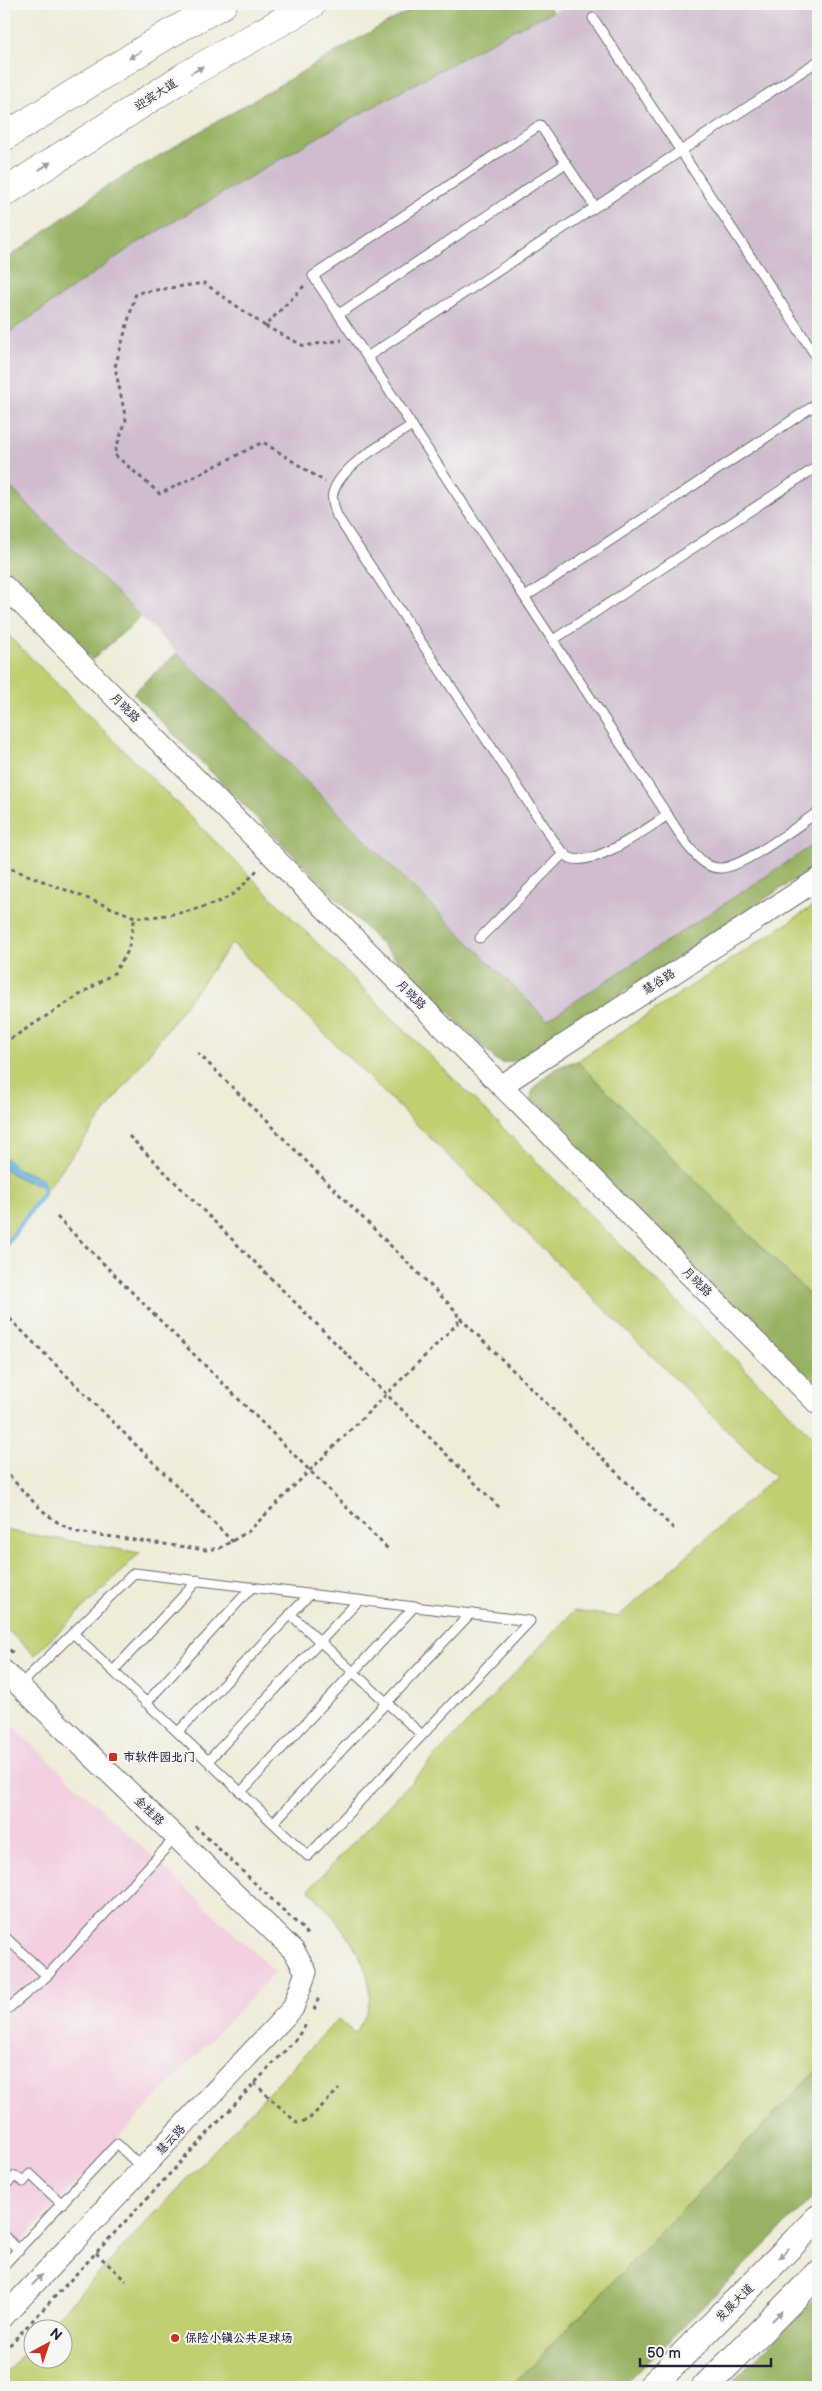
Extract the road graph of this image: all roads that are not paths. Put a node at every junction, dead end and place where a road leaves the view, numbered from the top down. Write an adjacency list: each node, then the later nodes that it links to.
1 (223, 4): 5 (highway, one-way to 5)
2 (312, 4): 8 (highway, 迎宾大道, one-way to 2)
3 (593, 18): 6 (lane)
4 (818, 61): 6 (lane)
5 (4, 138)
6 (681, 151): 9 (lane); 12 (lane)
7 (566, 163): 9 (lane); 10 (lane); 10 (lane)
8 (4, 193)
9 (595, 207): 11 (lane)
10 (339, 314): 11 (lane)
11 (368, 357): 14 (lane)
12 (818, 358)
13 (818, 403): 17 (lane)
14 (412, 425): 17 (lane); 21 (lane)
15 (818, 466): 18 (lane)
16 (4, 586): 24 (street, 月晓路)
17 (525, 597): 18 (lane)
18 (553, 640): 20 (lane)
19 (818, 812): 20 (lane)
20 (668, 815): 21 (lane)
21 (564, 853): 23 (lane)
22 (818, 879): 24 (street, 慧谷路)
23 (480, 938)
24 (501, 1086): 25 (street, 月晓路)
25 (818, 1404)
26 (198, 1580): 27 (lane); 33 (lane); 35 (lane)
27 (252, 1587): 28 (lane); 39 (lane)
28 (310, 1594): 29 (lane); 31 (lane)
29 (359, 1600): 30 (lane); 34 (lane)
30 (415, 1606): 32 (lane); 37 (lane)
31 (290, 1614): 34 (lane); 41 (lane)
32 (471, 1614): 40 (lane); 42 (lane)
33 (73, 1633): 35 (lane); 38 (lane)
34 (320, 1641): 37 (lane); 43 (lane)
35 (113, 1670): 39 (lane)
36 (4, 1671): 38 (street, 金桂路)
37 (353, 1672): 40 (lane); 44 (lane)
38 (19, 1683): 46 (street, 金桂路)
39 (146, 1702): 41 (lane)
40 (387, 1703): 42 (lane); 45 (lane)
41 (178, 1732): 43 (lane)
42 (422, 1735): 45 (lane)
43 (208, 1761): 44 (lane)
44 (241, 1792): 45 (lane)
45 (273, 1823)
46 (172, 1842): 48 (street, 金桂路); 49 (lane)
47 (4, 1936): 49 (lane)
48 (298, 1951): 51 (street, 慧云路)
49 (47, 1976): 50 (lane)
50 (4, 2012)
51 (138, 2164): 53 (lane); 59 (street, 慧云路); 60 (street, 慧云路, one-way to 51)
52 (4, 2186): 53 (lane)
53 (62, 2204): 56 (lane)
54 (818, 2218): 61 (main road, 发展大道, one-way to 61)
55 (4, 2236): 56 (lane)
56 (19, 2250): 57 (lane)
57 (4, 2266)
58 (818, 2274): 62 (main road, one-way to 58)
59 (4, 2294)
60 (4, 2316)
61 (651, 2387)
62 (705, 2387)

